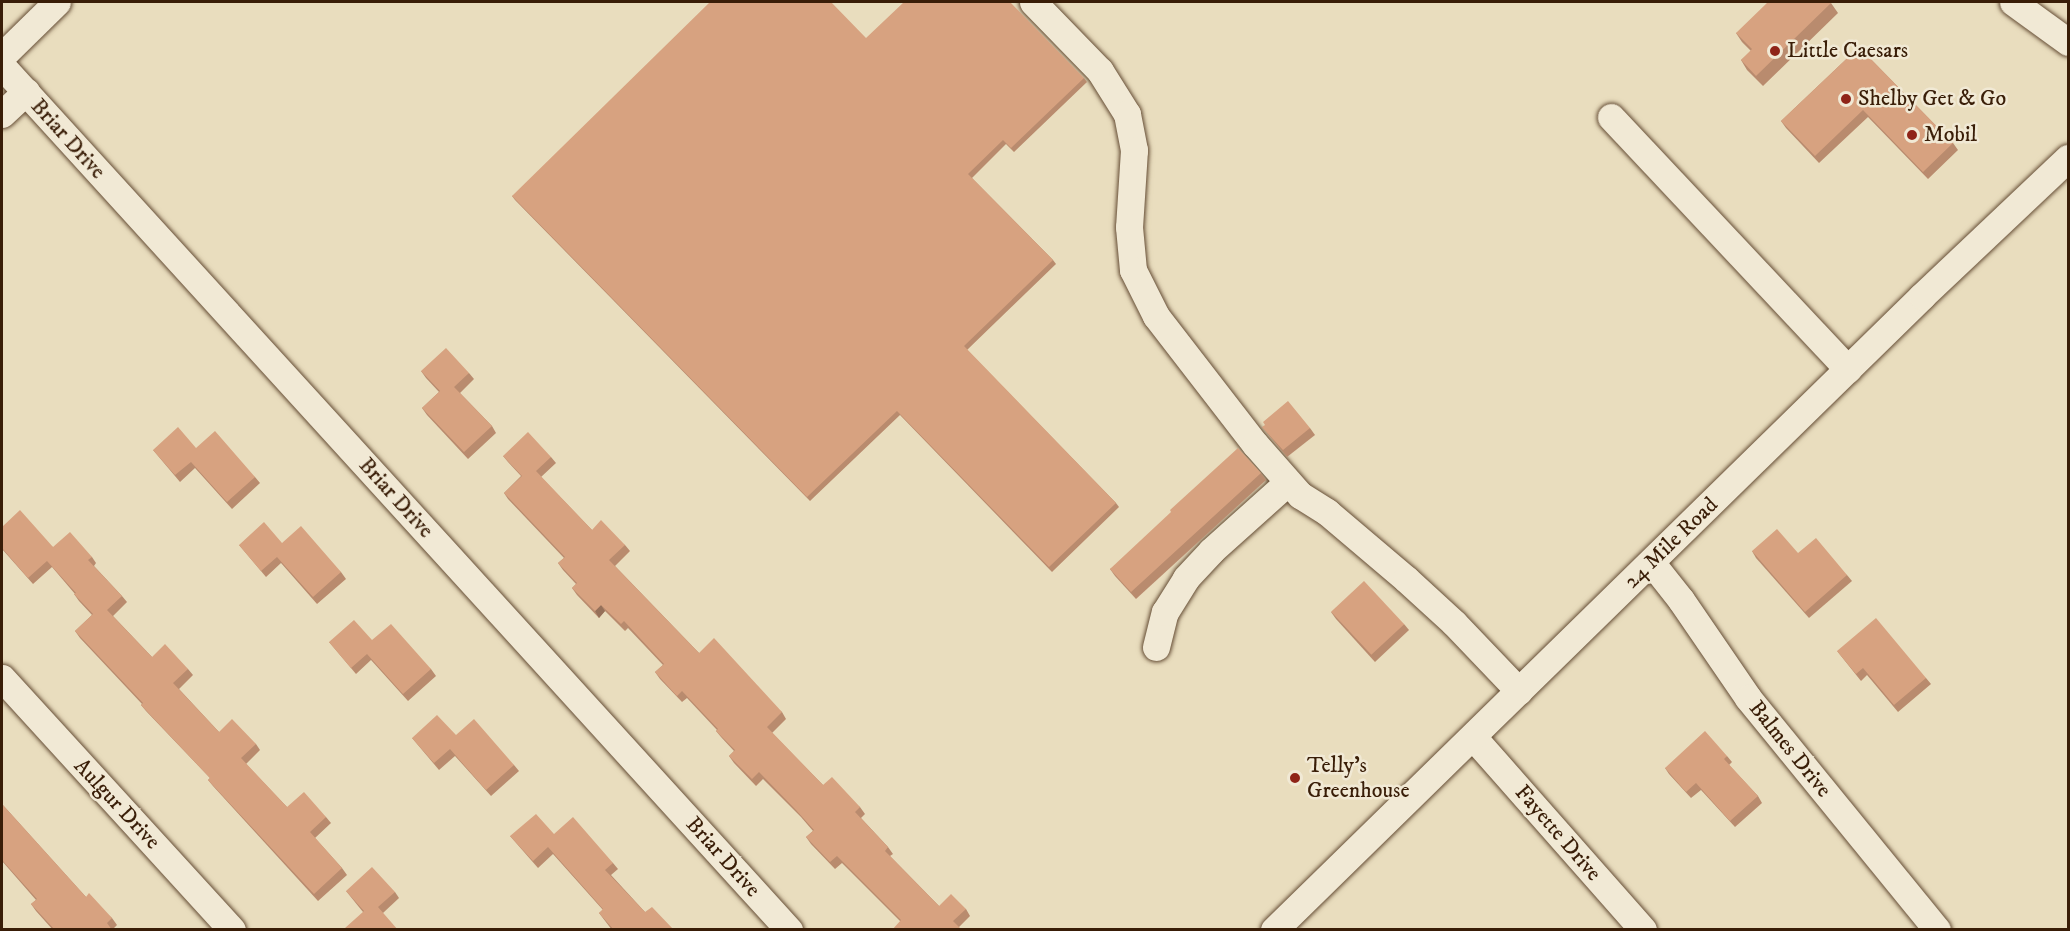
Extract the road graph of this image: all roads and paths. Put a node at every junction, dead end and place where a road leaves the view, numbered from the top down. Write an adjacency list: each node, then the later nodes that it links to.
1 (57, 2): 5 (street)
2 (1033, 2): 12 (street)
3 (2013, 2): 4 (street)
4 (2068, 42)
5 (2, 56)
6 (2, 66): 7 (street, Briar Drive)
7 (26, 92): 8 (street); 19 (street, Briar Drive)
8 (2, 114)
9 (1611, 117): 11 (street)
10 (2068, 158): 11 (street, 24 Mile Road)
11 (1848, 369): 13 (street, 24 Mile Road)
12 (1288, 482): 14 (street); 16 (street)
13 (1651, 562): 16 (street, 24 Mile Road); 22 (street, Balmes Drive)
14 (1156, 647)
15 (2, 678): 18 (street, Aulgur Drive)
16 (1519, 691): 17 (street, 24 Mile Road)
17 (1473, 737): 20 (street, 24 Mile Road); 21 (street, Fayette Drive)
18 (232, 930)
19 (789, 930)
20 (1274, 930)
21 (1643, 930)
22 (1937, 930)

